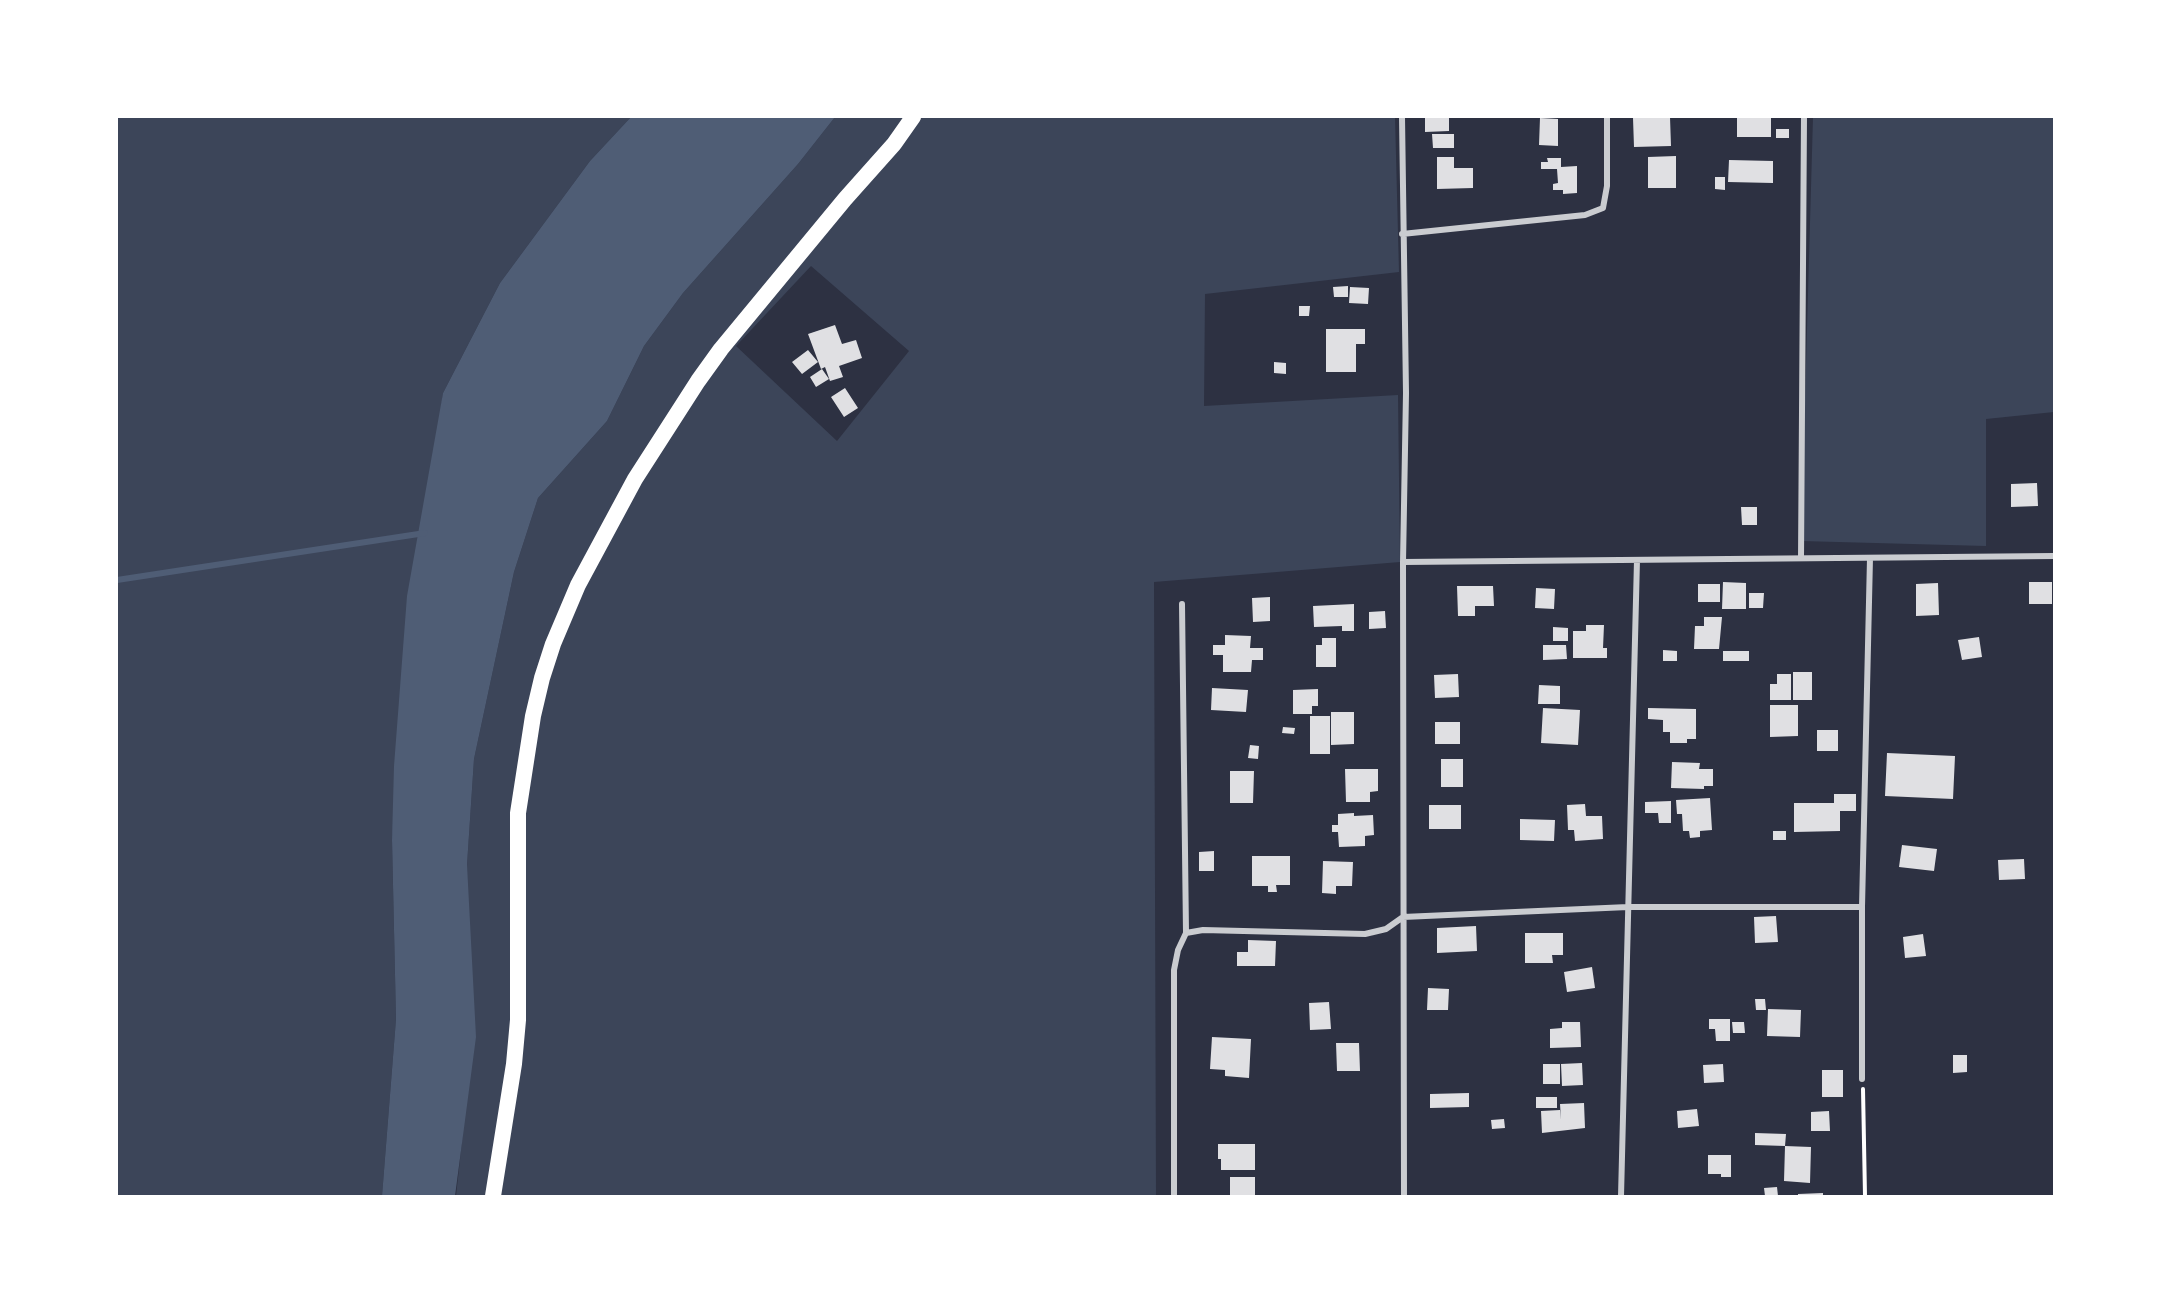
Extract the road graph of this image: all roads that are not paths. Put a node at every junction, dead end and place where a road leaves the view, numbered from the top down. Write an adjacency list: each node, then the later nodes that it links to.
1 (913, 117): 17 (highway)
2 (1402, 117): 5 (street)
3 (1607, 117): 5 (street)
4 (1804, 117): 7 (street)
5 (1402, 234): 10 (street)
6 (2054, 556): 8 (street)
7 (1801, 558): 8 (street); 9 (street)
8 (1870, 558): 13 (street)
9 (1637, 560): 10 (street); 12 (street)
10 (1402, 562): 14 (street)
11 (1182, 604): 15 (street)
12 (1628, 907): 13 (street); 14 (street); 20 (street)
13 (1862, 907): 16 (street)
14 (1404, 917): 15 (street); 19 (street)
15 (1186, 933): 18 (street)
16 (1862, 1079)
17 (493, 1196)
18 (1173, 1196)
19 (1404, 1196)
20 (1621, 1196)

